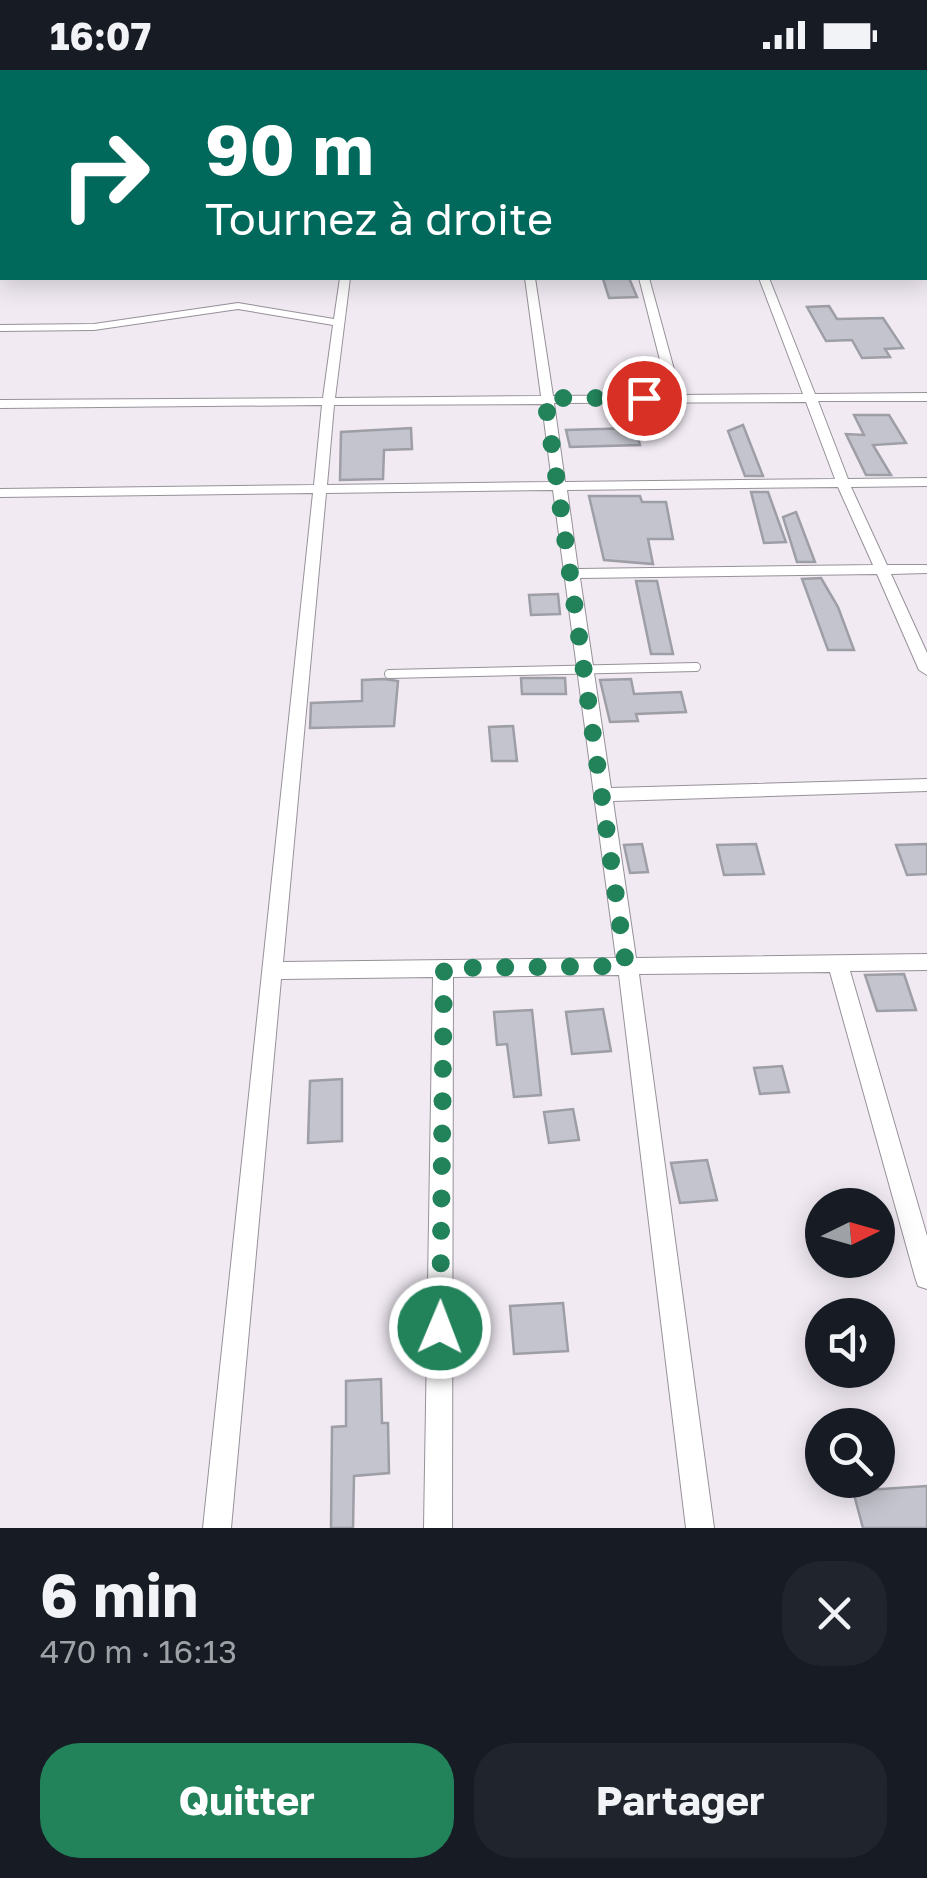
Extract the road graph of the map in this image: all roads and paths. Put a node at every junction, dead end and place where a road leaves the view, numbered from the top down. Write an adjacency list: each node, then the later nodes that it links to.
1 (345, 280): 5 (street)
2 (530, 280): 8 (street)
3 (645, 280): 9 (street)
4 (765, 280): 10 (street)
5 (338, 323): 6 (street); 11 (street)
6 (0, 328)
7 (927, 397): 10 (street)
8 (545, 398): 9 (street); 11 (street); 15 (street)
9 (676, 398): 10 (street)
10 (810, 398): 14 (street)
11 (328, 400): 12 (street); 16 (street)
12 (0, 404)
13 (927, 482): 14 (street)
14 (843, 484): 15 (street); 19 (street)
15 (558, 487): 16 (street); 20 (street)
16 (320, 489): 17 (street); 31 (street)
17 (0, 493)
18 (927, 569): 19 (street)
19 (882, 570): 20 (street); 23 (street)
20 (570, 574): 22 (street)
21 (696, 667): 22 (lane)
22 (584, 670): 24 (lane); 26 (street)
23 (927, 670)
24 (389, 674)
25 (927, 786): 26 (street)
26 (602, 795): 29 (street)
27 (927, 962): 28 (street)
28 (838, 964): 29 (street); 32 (street)
29 (626, 966): 30 (street); 35 (street)
30 (444, 968): 31 (street); 34 (street)
31 (272, 971): 33 (street)
32 (927, 1277)
33 (216, 1528)
34 (438, 1528)
35 (700, 1528)

